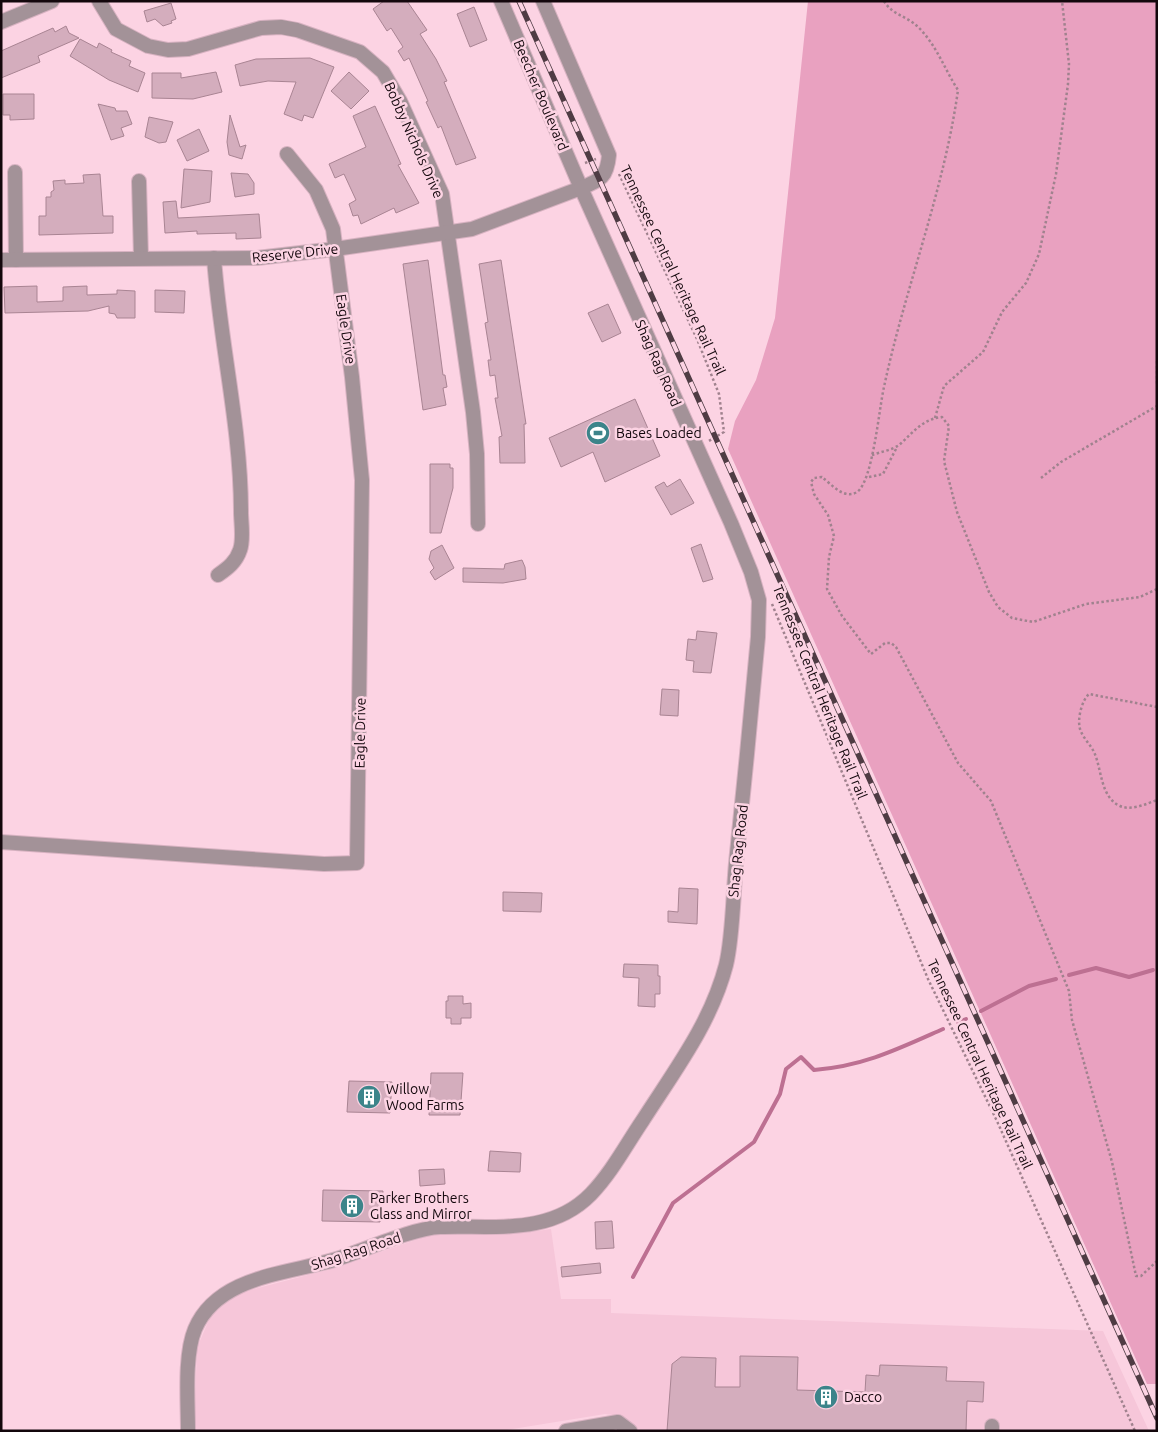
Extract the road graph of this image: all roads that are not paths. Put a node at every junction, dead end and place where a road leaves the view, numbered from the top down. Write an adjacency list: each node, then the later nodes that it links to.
1 (52, 1): 5 (street)
2 (99, 1): 10 (street, Bobby Nichols Drive)
3 (502, 1): 9 (street, Beecher Boulevard)
4 (543, 1): 9 (street)
5 (1, 22)
6 (287, 154): 11 (street)
7 (15, 172): 15 (street)
8 (139, 181): 12 (street)
9 (580, 188): 10 (street, Reserve Drive); 19 (street, Shag Rag Road)
10 (447, 234): 11 (street, Reserve Drive); 16 (street, Bobby Nichols Drive)
11 (335, 249): 13 (street, Reserve Drive); 18 (street, Eagle Drive)
12 (141, 258): 13 (street, Reserve Drive); 15 (street, Reserve Drive)
13 (214, 258): 17 (street)
14 (1, 260): 15 (street, Reserve Drive)
15 (16, 260)
16 (478, 524)
17 (218, 575)
18 (1, 842)
19 (188, 1431)
20 (568, 1431): 21 (street)
21 (630, 1431)

